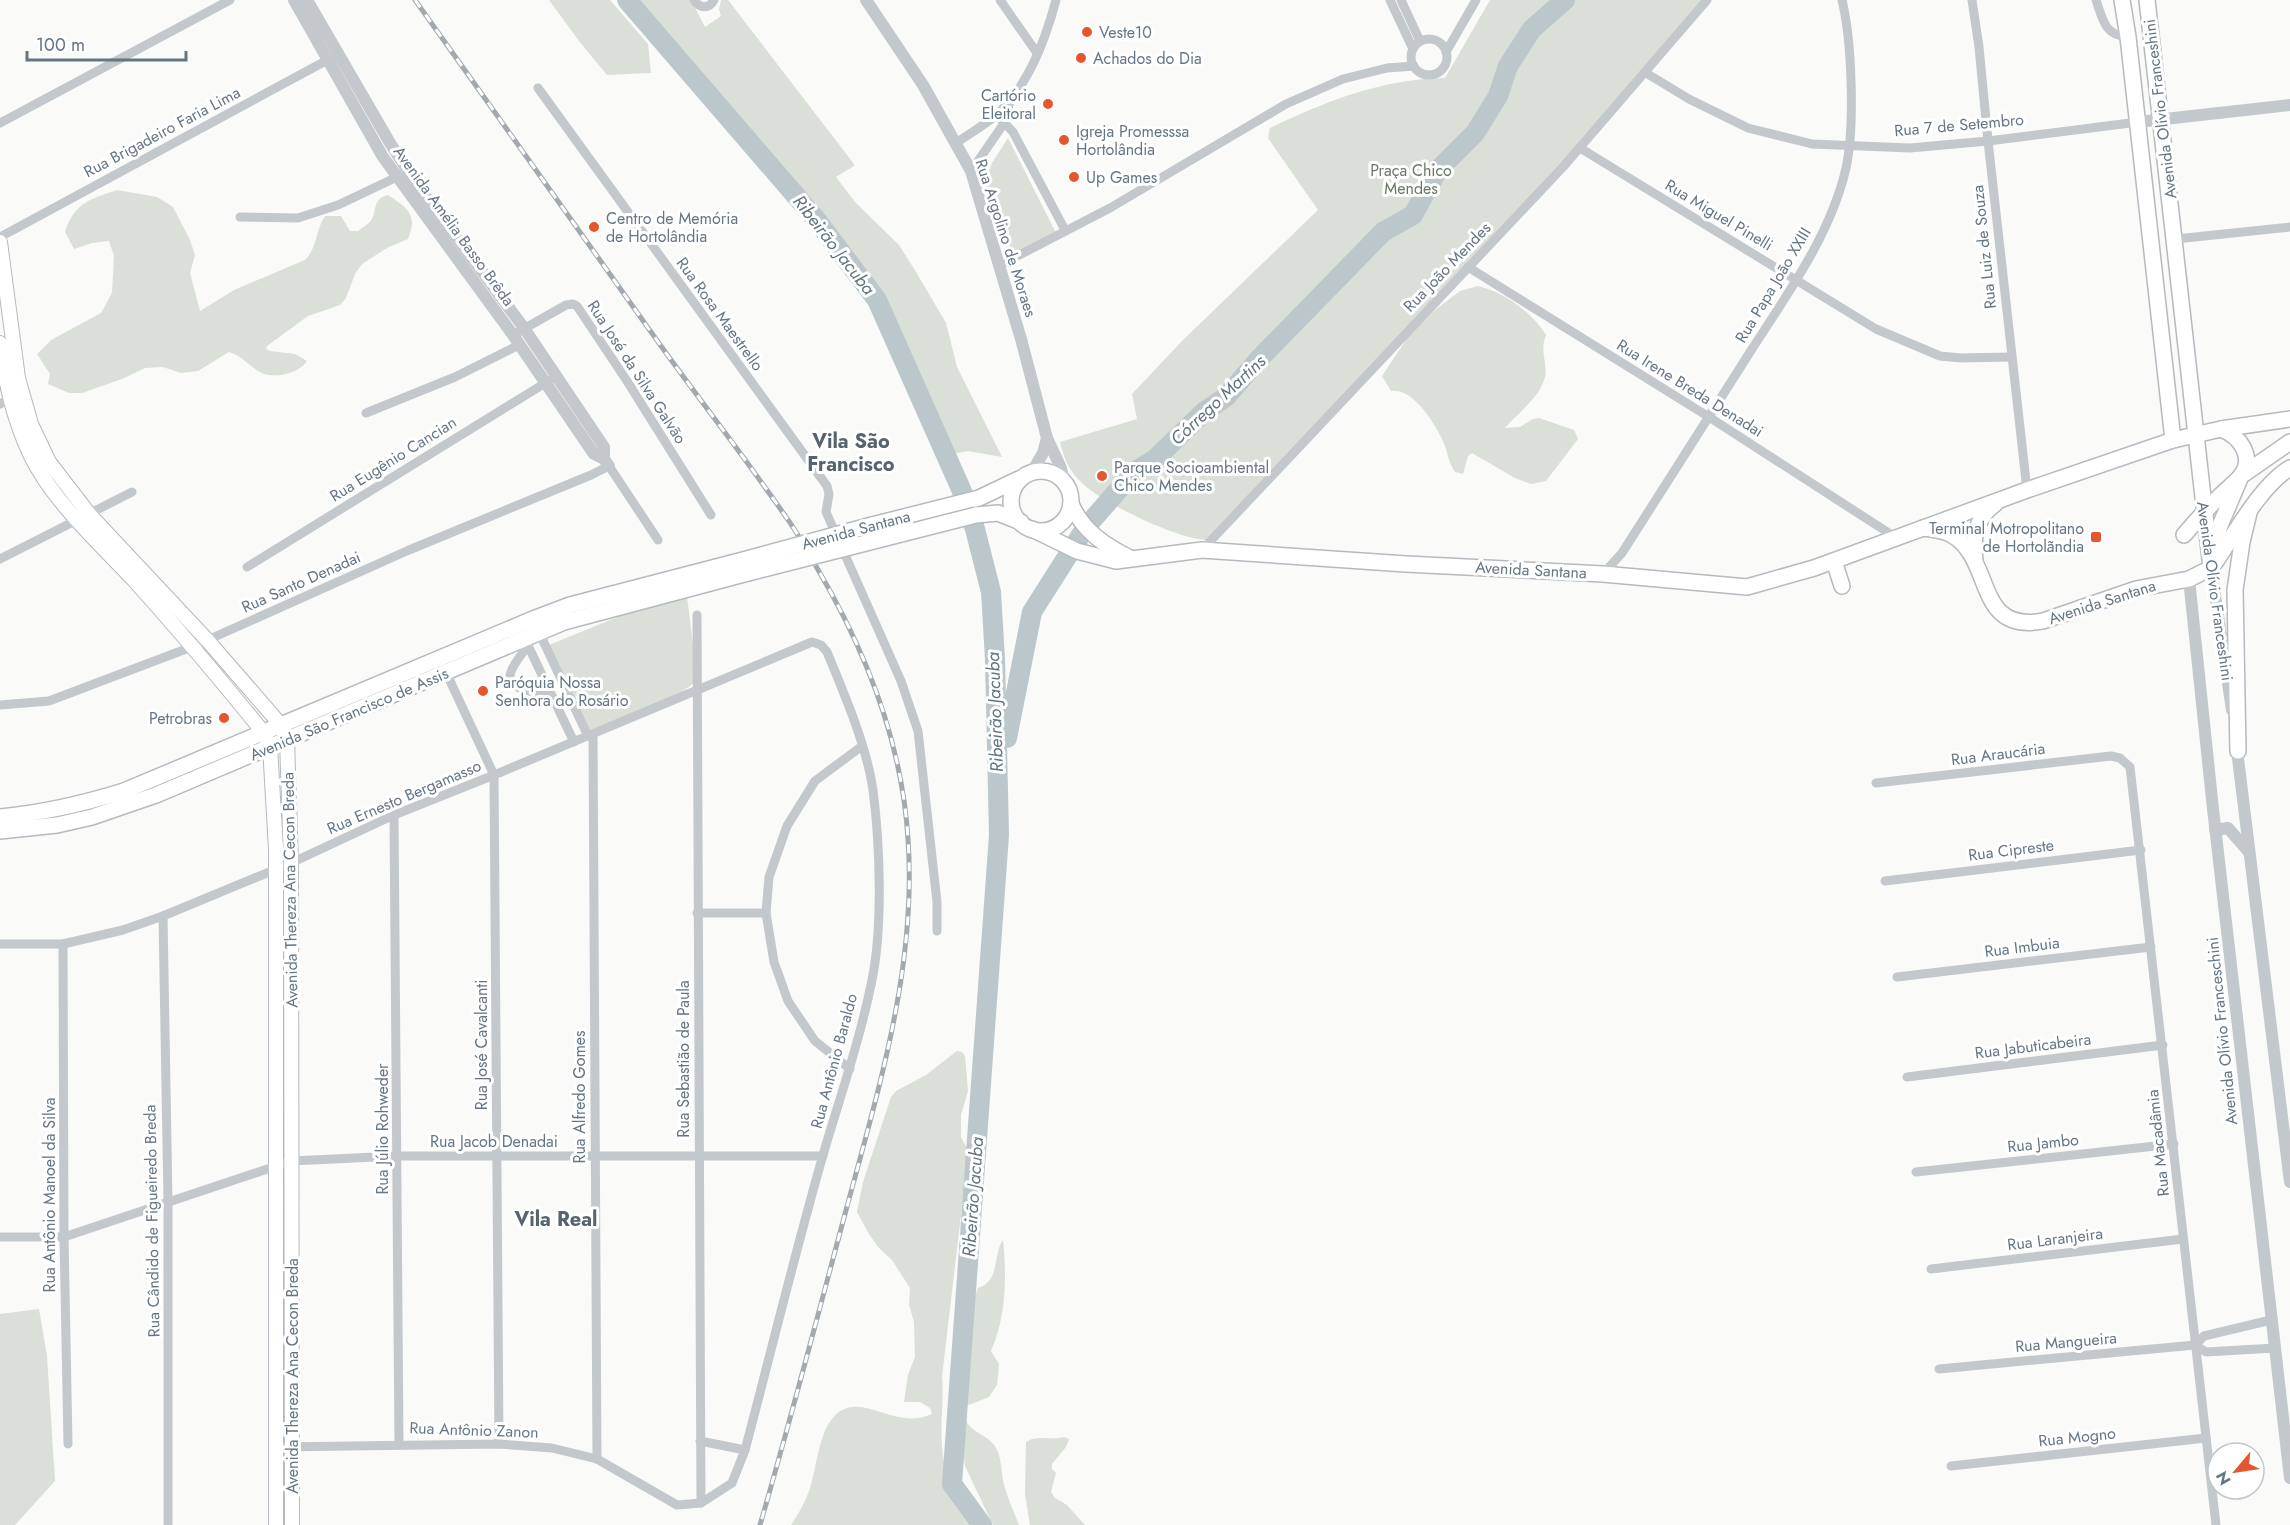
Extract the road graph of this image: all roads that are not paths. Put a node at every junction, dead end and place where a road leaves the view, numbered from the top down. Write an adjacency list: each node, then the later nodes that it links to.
1 (230, 0): 33 (street)
2 (294, 0): 23 (street, Avenida Amélia Basso Brêda)
3 (308, 0): 23 (street, Avenida Amélia Basso Brêda)
4 (694, 0): 5 (street)
5 (714, 0)
6 (866, 0): 35 (street, Rua Argolino de Moraes)
7 (1000, 0): 22 (street)
8 (1056, 0): 22 (street)
9 (1390, 0): 20 (street)
10 (1401, 0): 19 (street)
11 (1476, 0): 21 (street)
12 (1707, 0): 25 (street, Rua João Mendes)
13 (1842, 0): 36 (street, Rua Papa João XXIII)
14 (1972, 0): 34 (street, Rua Luiz de Souza)
15 (2096, 0): 18 (street)
16 (2122, 0): 18 (main road, Avenida Olívio Franceshini)
17 (2147, 0): 30 (main road, Avenida Olívio Franceshini)
18 (2128, 37): 32 (main road, Avenida Olívio Franceshini)
19 (1420, 41): 20 (street); 21 (street)
20 (1413, 49): 24 (street)
21 (1446, 52): 24 (street)
22 (1037, 53): 27 (street)
23 (332, 58): 39 (street, Avenida Amélia Basso Brêda); 43 (street, Rua Brigadeiro Faria Lima); 49 (street, Avenida Amélia Basso Brêda)
24 (1414, 66): 42 (street)
25 (1646, 73): 36 (street, Rua 7 de Setembro); 37 (street, Rua João Mendes)
26 (538, 88): 128 (street, Rua Rosa Maestrello)
27 (1011, 98): 29 (street); 31 (street)
28 (2290, 105): 30 (street, Rua 7 de Setembro)
29 (996, 114): 31 (street); 35 (street)
30 (2160, 120): 32 (street, Rua 7 de Setembro); 44 (main road, Avenida Olívio Franceshini)
31 (1005, 122): 38 (street); 42 (street)
32 (2138, 122): 34 (street, Rua 7 de Setembro); 60 (main road, Avenida Olívio Franceshini)
33 (0, 123)
34 (1988, 141): 36 (street, Rua 7 de Setembro); 51 (street, Rua Luiz de Souza)
35 (956, 143): 38 (street, Rua Argolino de Moraes)
36 (1850, 145): 48 (street, Rua Papa João XXIII)
37 (1580, 148): 47 (street, Rua João Mendes); 48 (street, Rua Miguel Pinelli)
38 (971, 171): 46 (street, Rua Argolino de Moraes)
39 (397, 177): 40 (street); 49 (street, Avenida Amélia Basso Brêda)
40 (240, 217)
41 (2290, 227): 44 (street)
42 (1065, 230): 46 (street)
43 (0, 237)
44 (2176, 239): 58 (main road, Avenida Olívio Franceshini)
45 (0, 242): 75 (main road, Avenida Thereza Ana Cecon Breda)
46 (1000, 265): 59 (street, Rua Argolino de Moraes)
47 (1468, 267): 55 (street, Rua Irene Breda Denadai); 81 (street, Rua João Mendes)
48 (1797, 279): 51 (street, Rua Miguel Pinelli); 55 (street, Rua Papa João XXIII)
49 (519, 336): 52 (street, Avenida Amélia Basso Brêda); 52 (street, Avenida Amélia Basso Brêda); 54 (street); 74 (street, Rua José da Silva Galvão)
50 (0, 343): 53 (main road, Avenida Thereza Ana Cecon Breda)
51 (2011, 357): 67 (street, Rua Luiz de Souza)
52 (550, 380): 62 (street, Avenida Amélia Basso Brêda); 87 (street, Rua Eugênio Cancian)
53 (4, 401): 75 (main road, Avenida Thereza Ana Cecon Breda)
54 (366, 413)
55 (1709, 417): 79 (street, Rua Irene Breda Denadai); 82 (street, Rua Papa João XXIII)
56 (2290, 419): 57 (main road, Avenida Santana)
57 (2221, 429): 58 (main road, Avenida Santana); 65 (main road)
58 (2195, 435): 60 (main road, Avenida Santana); 72 (main road, Avenida Olívio Franceshini)
59 (1047, 438): 64 (street); 66 (street, Rua Argolino de Moraes)
60 (2173, 440): 67 (main road, Avenida Santana)
61 (2290, 442): 65 (main road)
62 (606, 462): 80 (street, Avenida Amélia Basso Brêda); 97 (street, Rua Santo Denadai)
63 (2290, 468): 73 (main road)
64 (1027, 475): 66 (main road); 71 (main road, Avenida Santana); 76 (main road)
65 (2241, 476): 72 (main road); 88 (main road)
66 (1064, 482): 70 (main road)
67 (2027, 490): 69 (main road, Avenida Santana)
68 (132, 492): 75 (street)
69 (2005, 498): 77 (main road, Avenida Santana); 86 (main road, Avenida Santana)
70 (1071, 504): 76 (main road, Avenida Santana); 83 (main road)
71 (974, 507): 76 (main road, Avenida Santana); 92 (main road, Avenida Santana, bridge)
72 (2204, 512): 78 (main road); 88 (main road, Avenida Olívio Franceshini)
73 (2250, 513): 88 (main road); 112 (main road)
74 (711, 515)
75 (83, 517): 84 (street); 97 (main road, Avenida Thereza Ana Cecon Breda); 99 (main road, Avenida Thereza Ana Cecon Breda)
76 (1026, 526): 83 (main road, Avenida Santana)
77 (1923, 528): 79 (main road, Avenida Santana); 86 (main road, Avenida Santana)
78 (2184, 536)
79 (1896, 537): 85 (main road, Avenida Santana)
80 (658, 540)
81 (1202, 550): 83 (main road, Avenida Santana); 89 (main road, Avenida Santana)
82 (1622, 553): 89 (street, Rua Papa João XXIII); 90 (street)
83 (1130, 558)
84 (0, 559)
85 (1834, 561): 90 (main road, Avenida Santana); 93 (main road)
86 (1976, 562): 91 (main road, Avenida Santana)
87 (247, 567)
88 (2211, 568): 91 (main road, Avenida Santana); 112 (street, Avenida Olívio Franceshini)
89 (1603, 574): 90 (main road, Avenida Santana)
90 (1621, 576)
91 (2189, 579): 118 (street, Avenida Olívio Franceschini)
92 (691, 581): 95 (main road, Avenida São Francisco de Assis)
93 (1842, 586)
94 (697, 615): 102 (street, Rua Sebastião de Paula)
95 (536, 626): 96 (main road, Avenida São Francisco de Assis); 107 (street)
96 (524, 637): 100 (main road, Avenida São Francisco de Assis); 101 (main road, Avenida São Francisco de Assis); 103 (street); 103 (street)
97 (208, 640): 99 (street, Rua Santo Denadai); 105 (main road, Avenida Thereza Ana Cecon Breda)
98 (812, 642): 102 (street, Rua Ernesto Bergamasso); 111 (street, Rua Antônio Baraldo)
99 (194, 646): 104 (street, Rua Santo Denadai); 106 (main road, Avenida Thereza Ana Cecon Breda)
100 (439, 658): 101 (street, Rua José Cavalcanti); 105 (main road, Avenida São Francisco de Assis)
101 (447, 673): 108 (main road, Avenida São Francisco de Assis); 114 (street, Rua José Cavalcanti)
102 (697, 690): 107 (street, Rua Ernesto Bergamasso); 125 (street, Rua Sebastião de Paula)
103 (552, 697): 109 (street)
104 (0, 705)
105 (280, 724): 106 (main road, Avenida São Francisco de Assis); 108 (main road, Avenida Thereza Ana Cecon Breda)
106 (263, 732): 110 (main road, Avenida Thereza Ana Cecon Breda); 117 (main road, Avenida São Francisco de Assis)
107 (590, 735): 109 (street, Rua Ernesto Bergamasso); 139 (street, Rua Alfredo Gomes)
108 (287, 739): 110 (main road, Avenida São Francisco de Assis); 122 (main road, Avenida Thereza Ana Cecon Breda)
109 (574, 742): 114 (street, Rua Ernesto Bergamasso)
110 (270, 746): 119 (main road, Avenida São Francisco de Assis); 123 (main road, Avenida Thereza Ana Cecon Breda)
111 (862, 746): 126 (street); 134 (street, Rua Antônio Baraldo)
112 (2238, 751): 121 (street, Avenida Olívio Franceshini)
113 (2123, 760): 115 (street, Rua Araucária); 120 (street, Rua Macadâmia)
114 (494, 776): 116 (street, Rua Ernesto Bergamasso); 141 (street, Rua José Cavalcanti)
115 (1876, 783)
116 (394, 815): 122 (street, Rua Ernesto Bergamasso); 138 (street, Rua Júlio Rohweder)
117 (0, 817)
118 (2215, 830): 121 (street); 151 (street, Avenida Olívio Franceschini)
119 (0, 831)
120 (2141, 850): 124 (street, Rua Cipreste); 131 (street, Rua Macadâmia)
121 (2250, 853): 145 (street, Avenida Olívio Franceshini)
122 (291, 863): 123 (street, Rua Ernesto Bergamasso); 142 (main road, Avenida Thereza Ana Cecon Breda)
123 (276, 870): 127 (street, Rua Ernesto Bergamasso); 143 (main road, Avenida Thereza Ana Cecon Breda)
124 (1885, 881)
125 (697, 913): 126 (street); 137 (street, Rua Sebastião de Paula)
126 (766, 913): 134 (street)
127 (163, 916): 130 (street, Rua Ernesto Bergamasso); 146 (street, Rua Cândido de Figueiredo Breda)
128 (937, 931)
129 (0, 944): 130 (street, Rua Ernesto Bergamasso)
130 (63, 944): 148 (street, Rua Antônio Manoel da Silva)
131 (2151, 947): 132 (street, Rua Imbuia); 133 (street, Rua Macadâmia)
132 (1897, 977)
133 (2163, 1045): 135 (street, Rua Jabuticabeira); 136 (street, Rua Macadâmia)
134 (850, 1069): 140 (street, Rua Antônio Baraldo)
135 (1908, 1077)
136 (2174, 1144): 144 (street, Rua Jambo); 149 (street, Rua Macadâmia)
137 (699, 1155): 139 (street, Rua Jacob Denadai); 140 (street, Rua Jacob Denadai); 157 (street, Rua Sebastião de Paula)
138 (397, 1156): 141 (street, Rua Jacob Denadai); 142 (street, Rua Jacob Denadai); 159 (street, Rua Júlio Rohweder)
139 (594, 1156): 141 (street, Rua Jacob Denadai); 164 (street, Rua Alfredo Gomes)
140 (823, 1156): 163 (street, Rua Antônio Baraldo)
141 (497, 1157): 160 (street, Rua José Cavalcanti)
142 (291, 1161): 143 (street, Rua Jacob Denadai); 161 (main road, Avenida Thereza Ana Cecon Breda)
143 (274, 1166): 146 (street, Rua Jacob Denadai); 162 (main road, Avenida Thereza Ana Cecon Breda)
144 (1916, 1172)
145 (2290, 1182)
146 (168, 1201): 148 (street, Rua Jacob Denadai); 168 (street, Rua Cândido de Figueiredo Breda)
147 (0, 1237): 148 (street, Rua Jacob Denadai)
148 (64, 1237): 158 (street, Rua Antônio Manoel da Silva)
149 (2183, 1239): 150 (street, Rua Laranjeira); 152 (street, Rua Macadâmia)
150 (1931, 1269)
151 (2271, 1320): 152 (street, Rua Mangueira); 153 (street, Avenida Olívio Franceschini)
152 (2195, 1345): 153 (street, Rua Mangueira); 154 (street, Rua Mangueira); 156 (street, Rua Macadâmia)
153 (2274, 1348): 155 (street, Avenida Olívio Franceschini)
154 (1939, 1369)
155 (2287, 1428): 166 (street, Avenida Olívio Franceschini)
156 (2206, 1438): 165 (street, Rua Mogno); 171 (street, Rua Macadâmia)
157 (700, 1441): 163 (street); 167 (street, Rua Sebastião de Paula)
158 (68, 1444)
159 (399, 1444): 160 (street, Rua Antônio Zanon); 161 (street, Rua Antônio Zanon)
160 (499, 1444): 164 (street, Rua Antônio Zanon)
161 (293, 1446): 162 (street, Rua Antônio Zanon); 170 (main road, Avenida Thereza Ana Cecon Breda)
162 (277, 1447): 169 (main road, Avenida Thereza Ana Cecon Breda)
163 (746, 1450): 167 (street, Rua Antônio Baraldo)
164 (597, 1459): 167 (street, Rua Antônio Zanon)
165 (1951, 1466)
166 (2290, 1478)
167 (701, 1503)
168 (168, 1525)
169 (276, 1525)
170 (292, 1525)
171 (2216, 1525)

